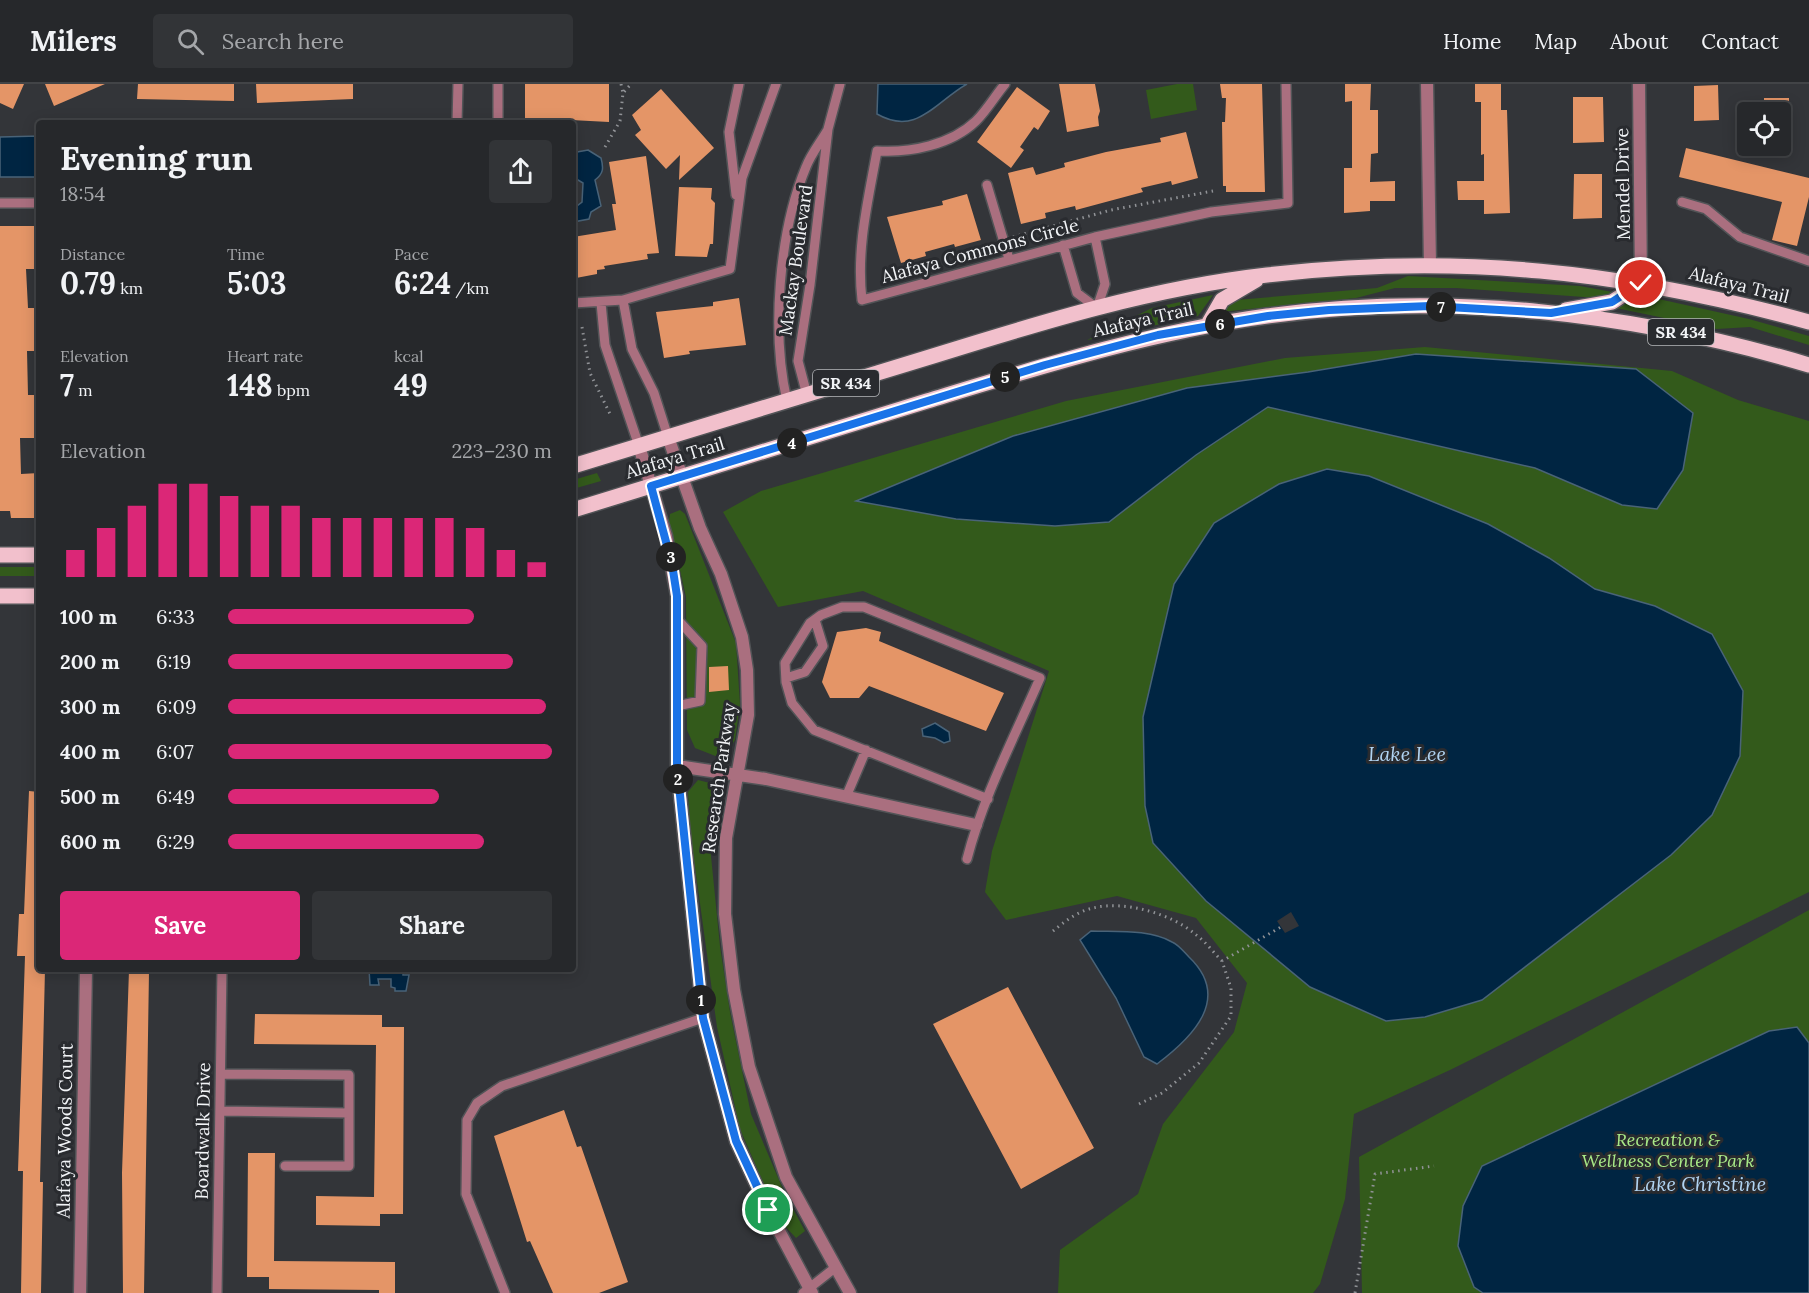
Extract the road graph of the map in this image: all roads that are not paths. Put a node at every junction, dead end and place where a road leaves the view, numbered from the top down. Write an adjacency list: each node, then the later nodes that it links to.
1 (458, 84): 10 (lane)
2 (498, 84): 11 (lane)
3 (739, 84): 17 (lane)
4 (776, 84): 17 (lane)
5 (840, 84): 12 (lane, Mackay Boulevard)
6 (1005, 84): 20 (lane, Alafaya Commons Circle)
7 (1286, 84): 18 (lane, Alafaya Commons Circle)
8 (1427, 84): 22 (street)
9 (1639, 84): 24 (street, Mendel Drive)
10 (458, 120)
11 (498, 120)
12 (828, 129): 33 (lane, Mackay Boulevard); 34 (lane, Mackay Boulevard)
13 (987, 185): 20 (lane)
14 (1682, 202): 21 (lane)
15 (0, 203): 16 (lane)
16 (36, 203)
17 (737, 203): 25 (lane)
18 (1095, 237): 19 (lane, Alafaya Commons Circle); 28 (lane)
19 (1063, 245): 20 (lane, Alafaya Commons Circle); 28 (lane)
20 (1009, 260)
21 (1809, 261)
22 (1430, 265): 23 (main road, Alafaya Trail / SR 434); 24 (main road, Alafaya Trail / SR 434)
23 (1263, 275): 28 (main road, Alafaya Trail / SR 434); 31 (main road)
24 (1641, 283): 29 (main road); 30 (main road, Alafaya Trail / SR 434)
25 (623, 300): 27 (lane); 35 (lane)
26 (576, 303): 27 (lane)
27 (601, 303): 36 (lane)
28 (1097, 308): 33 (main road, Alafaya Trail / SR 434)
29 (1551, 313): 31 (main road, Alafaya Trail / SR 434); 32 (main road, Alafaya Trail / SR 434)
30 (1809, 322)
31 (1207, 326): 38 (main road, Alafaya Trail / SR 434)
32 (1809, 365)
33 (807, 394): 34 (main road, Alafaya Trail / SR 434)
34 (787, 401): 35 (main road, Alafaya Trail / SR 434)
35 (669, 437): 36 (main road, Alafaya Trail / SR 434); 38 (street, Research Parkway)
36 (639, 446): 37 (main road, Alafaya Trail / SR 434); 39 (street, Research Parkway)
37 (576, 465)
38 (682, 476): 39 (main road, Alafaya Trail / SR 434); 51 (street, Research Parkway)
39 (651, 486): 40 (main road, Alafaya Trail / SR 434); 45 (street, Research Parkway)
40 (576, 509)
41 (0, 555): 42 (main road)
42 (36, 555)
43 (36, 595): 44 (main road)
44 (0, 596)
45 (678, 620): 48 (street, Research Parkway); 48 (lane)
46 (815, 620): 47 (lane); 47 (lane); 53 (lane)
47 (786, 678): 49 (lane)
48 (677, 706): 50 (street, Research Parkway)
49 (866, 750): 52 (lane); 53 (lane)
50 (677, 766): 51 (street); 58 (street, Research Parkway)
51 (737, 774): 52 (street); 63 (street, Research Parkway)
52 (846, 796): 54 (street)
53 (988, 799): 54 (lane)
54 (976, 825): 55 (lane)
55 (967, 859)
56 (86, 972): 65 (street, Alafaya Woods Court)
57 (222, 972): 59 (lane, Boardwalk Drive)
58 (703, 1018): 64 (street, Research Parkway); 67 (lane)
59 (221, 1074): 60 (lane, Boardwalk Drive); 61 (lane)
60 (220, 1111): 61 (lane); 66 (lane, Boardwalk Drive)
61 (349, 1113): 62 (lane)
62 (285, 1166)
63 (836, 1267): 64 (lane); 68 (street, Research Parkway)
64 (808, 1292)
65 (80, 1293)
66 (217, 1293)
67 (505, 1293)
68 (850, 1293)

